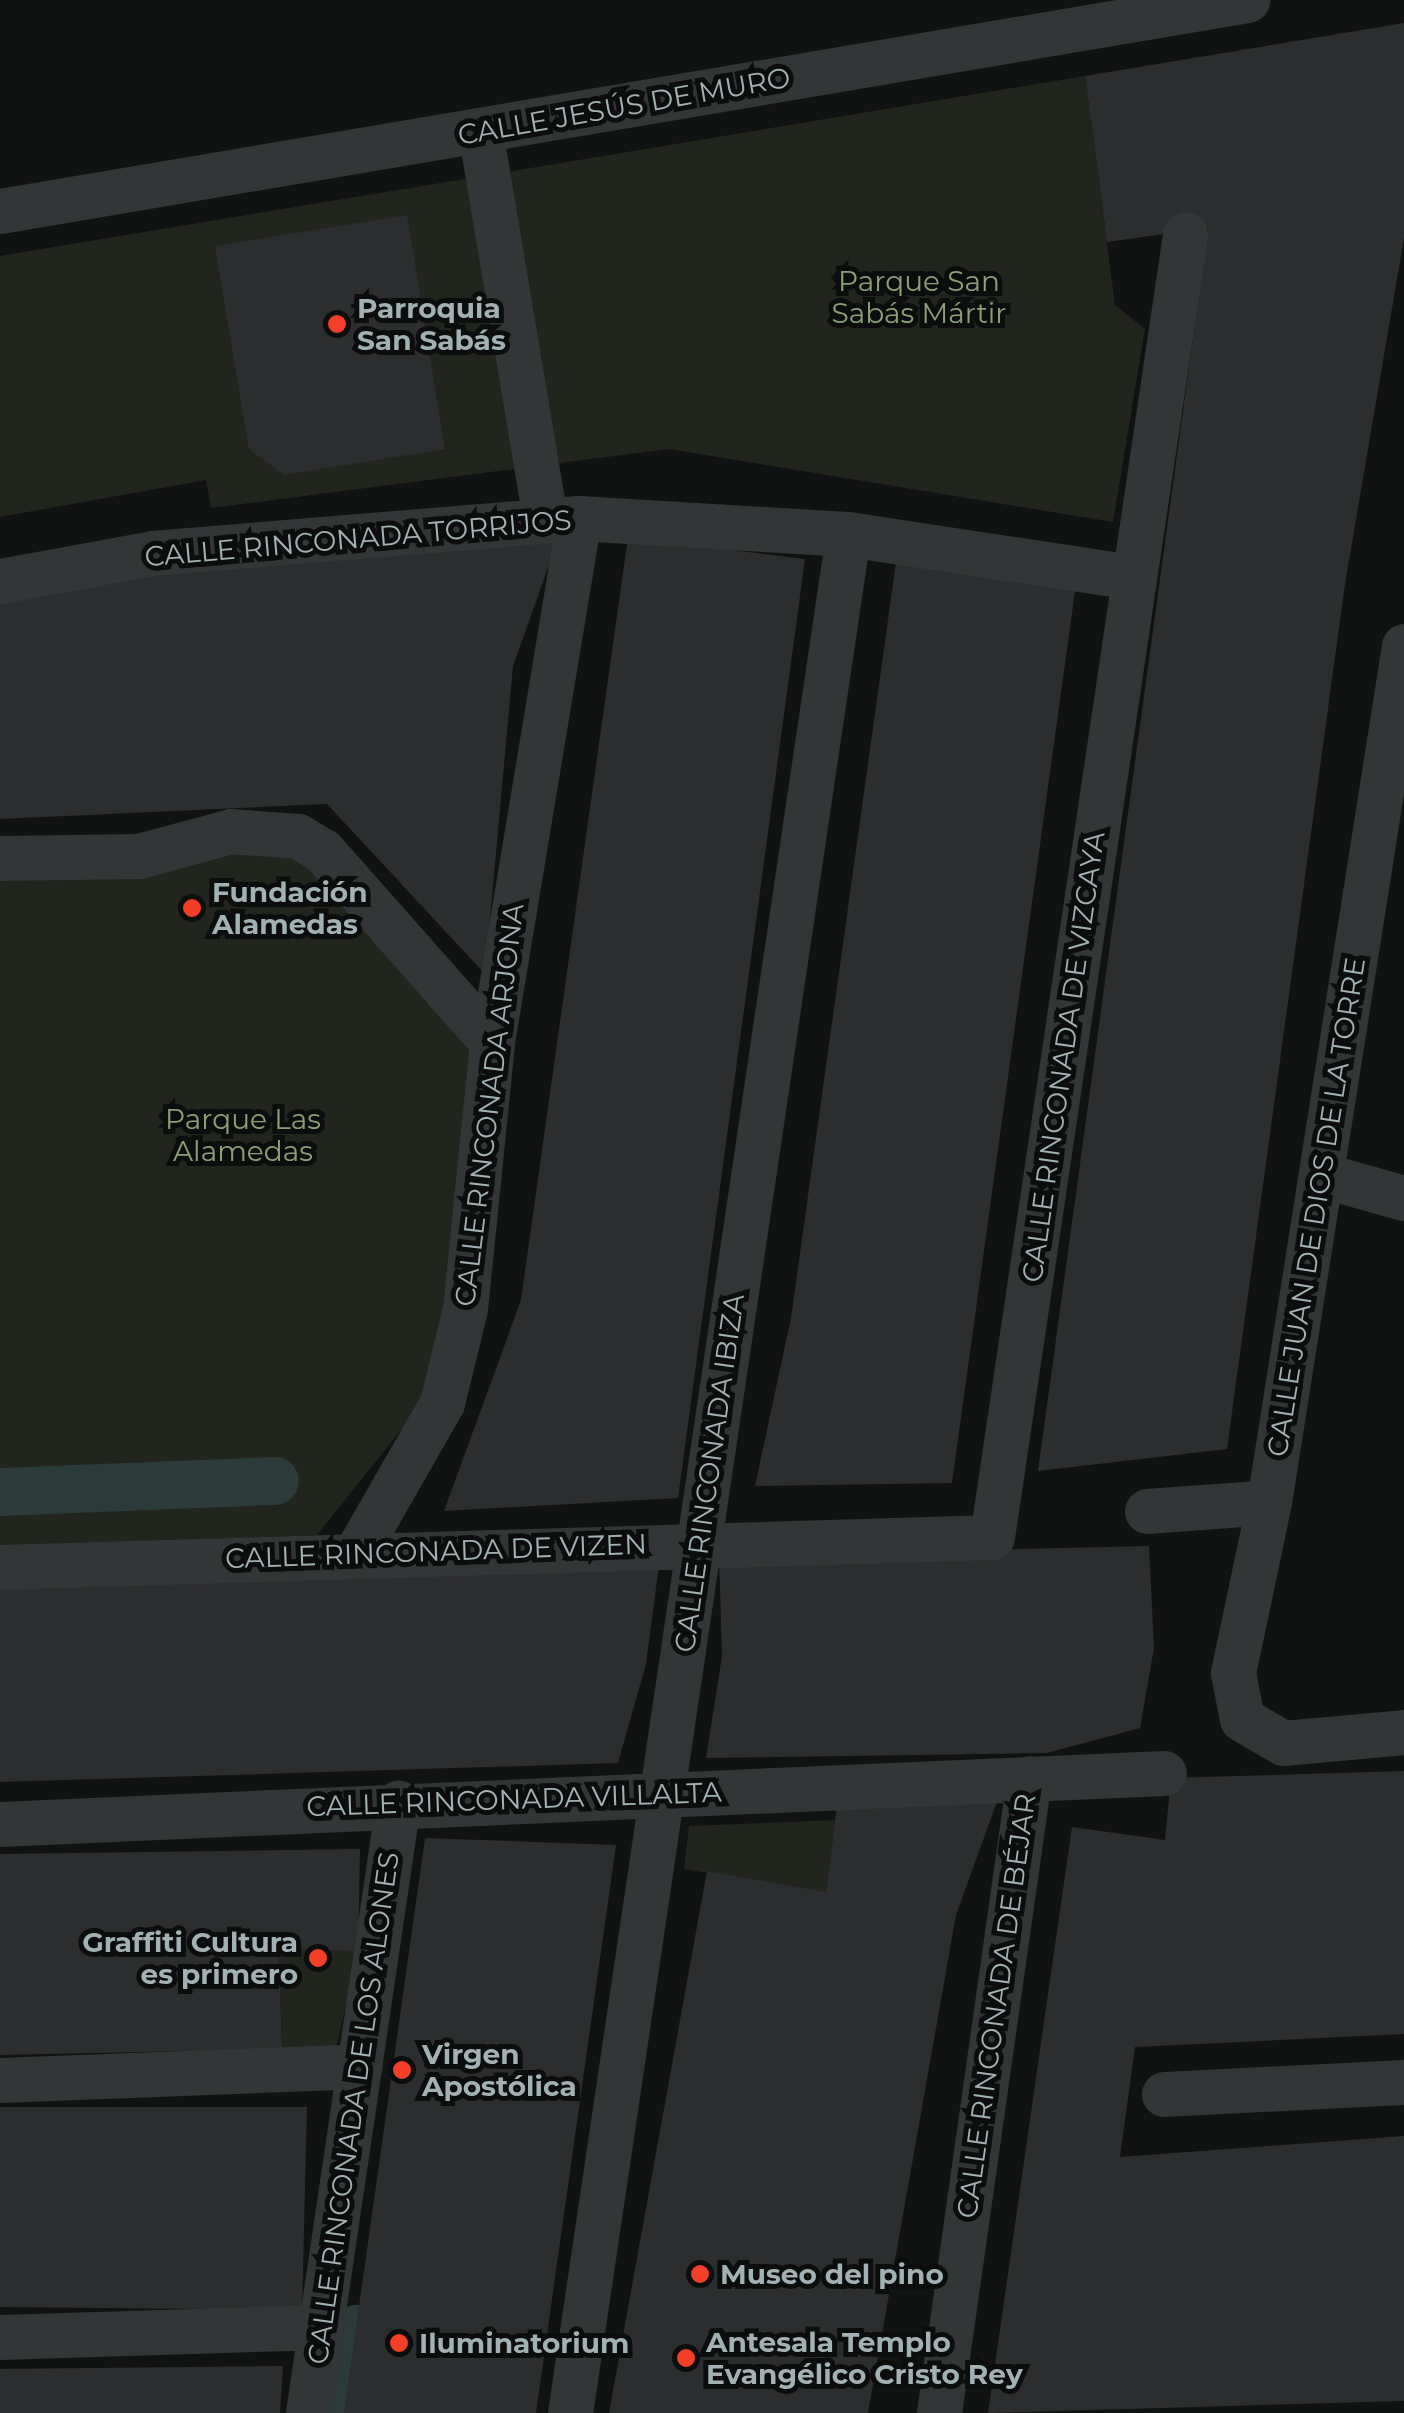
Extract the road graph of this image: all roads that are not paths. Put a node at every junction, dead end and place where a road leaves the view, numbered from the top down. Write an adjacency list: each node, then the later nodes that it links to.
1 (1248, 0): 2 (street, CALLE JESÚS DE MURO)
2 (480, 130): 3 (street, CALLE JESÚS DE MURO); 5 (street, CALLE RINCONADA ARJONA)
3 (0, 211)
4 (1185, 234): 7 (street, CALLE RINCONADA DE VIZCAYA)
5 (562, 518): 6 (street, CALLE RINCONADA TORRIJOS); 8 (street, CALLE RINCONADA TORRIJOS); 12 (street, CALLE RINCONADA ARJONA)
6 (848, 534): 7 (street, CALLE RINCONADA TORRIJOS); 18 (street, CALLE RINCONADA IBIZA)
7 (1134, 577): 17 (street, CALLE RINCONADA DE VIZCAYA)
8 (0, 580)
9 (1404, 646): 10 (street, CALLE JUAN DE DIOS DE LA TORRE)
10 (1395, 777): 13 (street, CALLE JUAN DE DIOS DE LA TORRE)
11 (0, 858): 12 (street)
12 (492, 1042): 19 (street, CALLE RINCONADA ARJONA)
13 (1322, 1175): 14 (street); 15 (street, CALLE JUAN DE DIOS DE LA TORRE)
14 (1404, 1198)
15 (1269, 1502): 16 (street); 21 (street, CALLE JUAN DE DIOS DE LA TORRE)
16 (1148, 1510)
17 (992, 1537): 18 (street, CALLE RINCONADA DE VIZEN)
18 (699, 1543): 19 (street, CALLE RINCONADA DE VIZEN); 24 (street, CALLE RINCONADA IBIZA)
19 (356, 1553): 20 (street, CALLE RINCONADA DE VIZEN)
20 (0, 1567)
21 (1404, 1732)
22 (1164, 1773): 23 (street, CALLE RINCONADA VILLALTA)
23 (1029, 1778): 24 (street, CALLE RINCONADA VILLALTA); 35 (street, CALLE RINCONADA DE BÉJAR)
24 (663, 1793): 25 (street, CALLE RINCONADA VILLALTA); 34 (street, CALLE RINCONADA IBIZA)
25 (398, 1803): 26 (street, CALLE RINCONADA VILLALTA); 27 (street, CALLE RINCONADA DE LOS ALONES)
26 (0, 1824)
27 (360, 2066): 28 (street); 31 (street, CALLE RINCONADA DE LOS ALONES)
28 (0, 2080)
29 (1404, 2082): 30 (street)
30 (1164, 2094)
31 (321, 2328): 32 (street); 33 (street, CALLE RINCONADA DE LOS ALONES)
32 (0, 2337)
33 (308, 2413)
34 (570, 2413)
35 (939, 2413)

